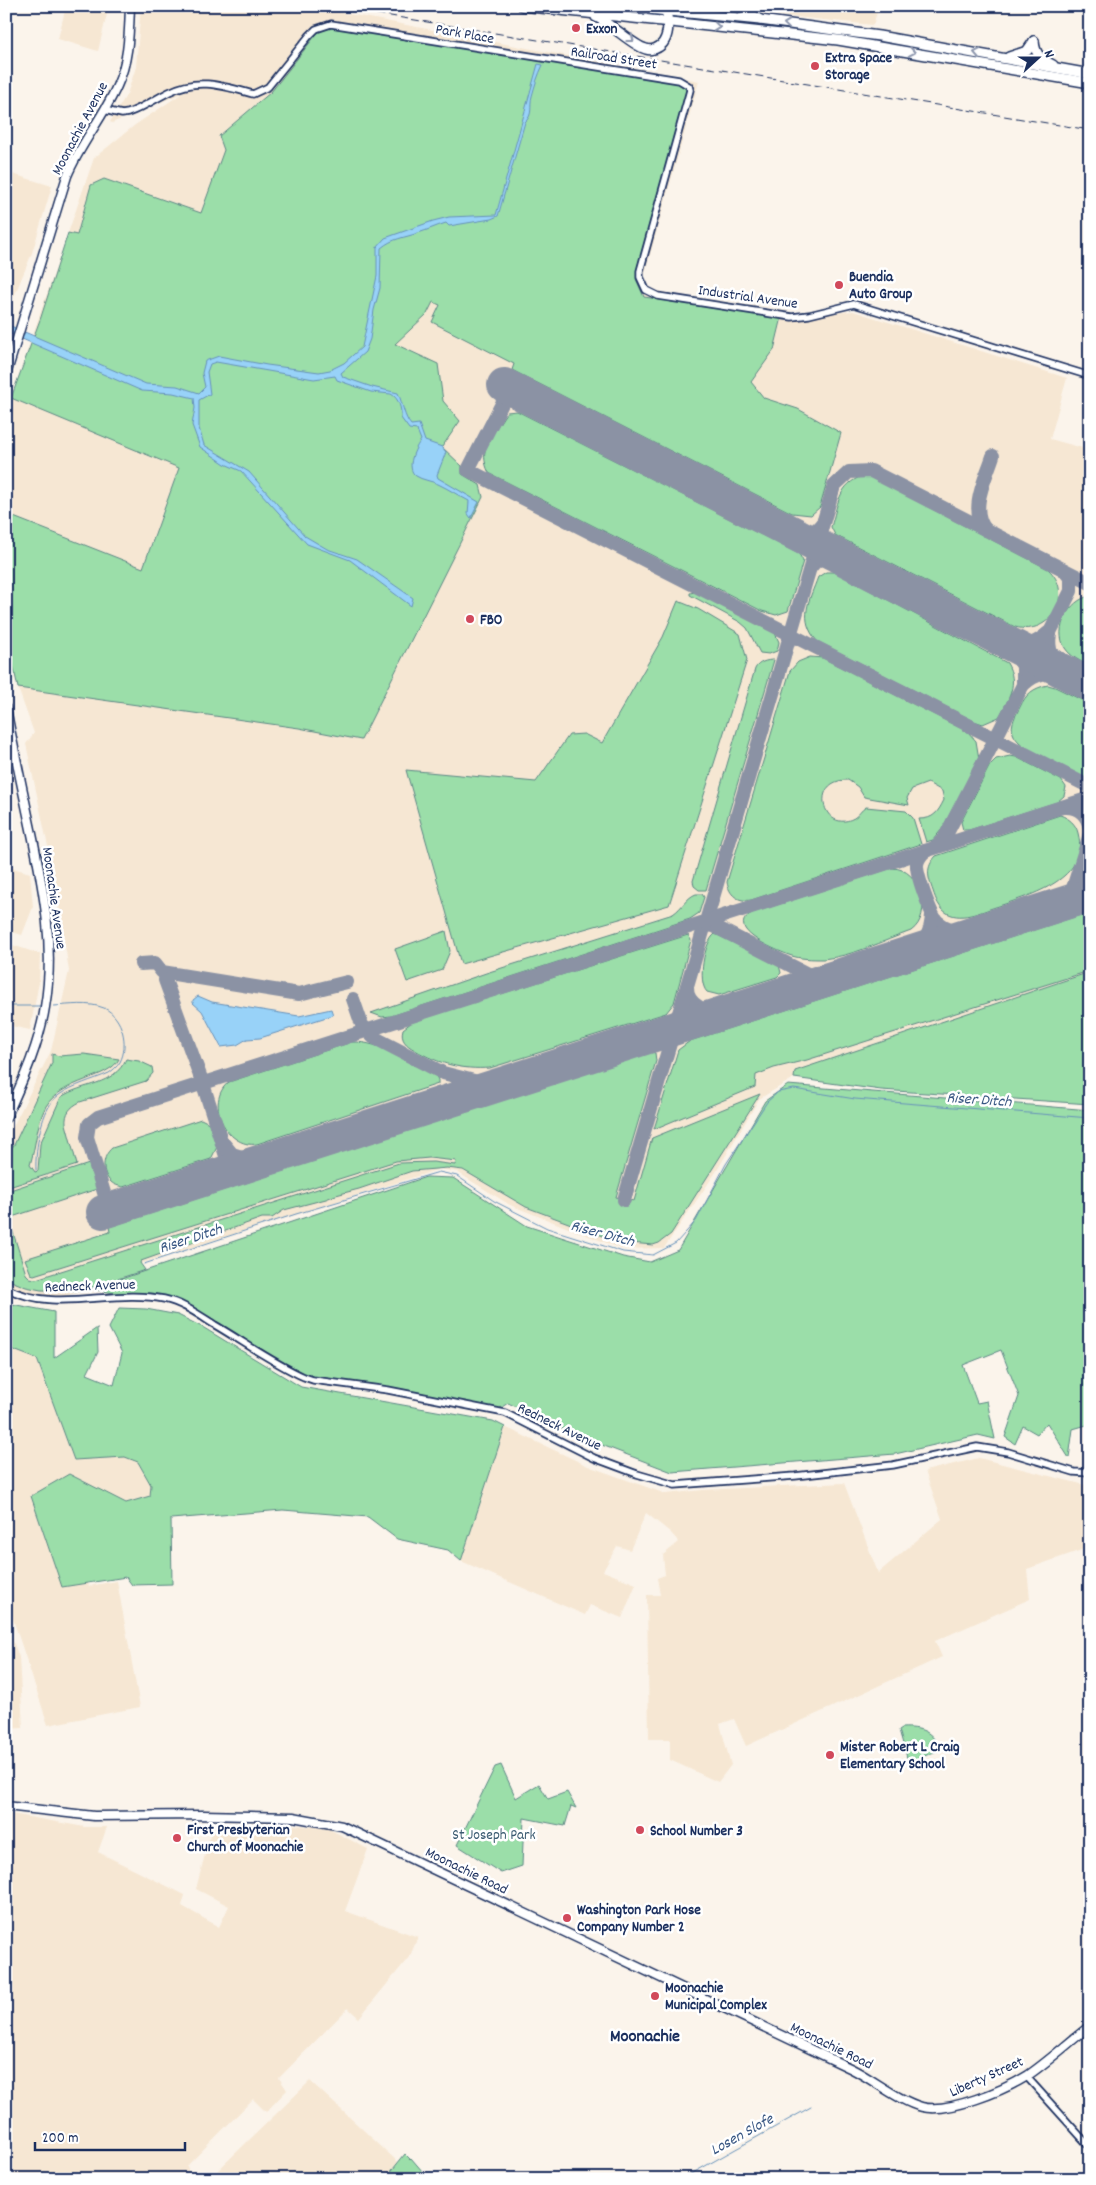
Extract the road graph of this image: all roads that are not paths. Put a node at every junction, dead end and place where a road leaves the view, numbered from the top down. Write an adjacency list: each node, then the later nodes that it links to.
1 (130, 6): 14 (main road, Moonachie Avenue)
2 (522, 6): 5 (highway)
3 (617, 6): 6 (highway)
4 (740, 6): 7 (highway)
5 (589, 14): 6 (highway); 6 (highway, one-way to 6)
6 (675, 16): 7 (highway); 13 (highway, one-way to 13)
7 (760, 20): 8 (highway, one-way to 7)
8 (999, 58): 10 (highway); 10 (highway)
9 (544, 59): 12 (street, Railroad Street); 14 (street, Park Place)
10 (1060, 68): 11 (highway)
11 (1090, 74)
12 (680, 80): 16 (street, Industrial Avenue)
13 (1090, 83)
14 (104, 110): 15 (main road, Moonachie Avenue)
15 (6, 376)
16 (1090, 376)
17 (6, 708): 18 (main road, Moonachie Avenue)
18 (6, 1118)
19 (6, 1288): 20 (street, Redneck Avenue)
20 (1090, 1473)
21 (6, 1806): 24 (main road, Moonachie Road)
22 (1090, 2026): 23 (main road, Liberty Street)
23 (1026, 2076): 24 (main road, Liberty Street); 25 (street)
24 (883, 2086)
25 (1090, 2147)

